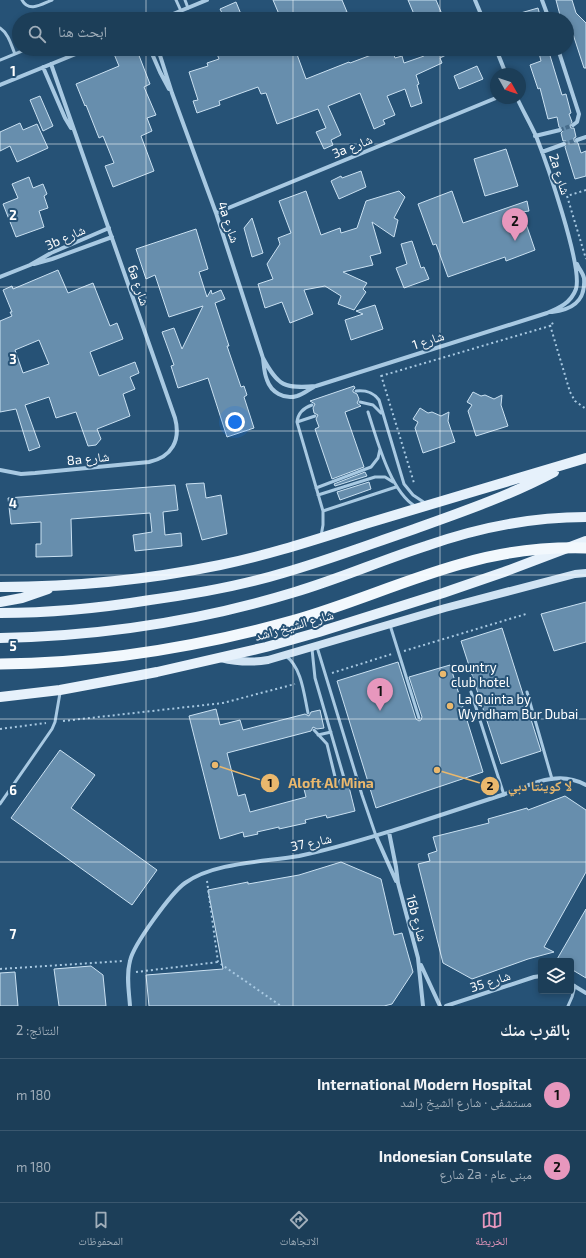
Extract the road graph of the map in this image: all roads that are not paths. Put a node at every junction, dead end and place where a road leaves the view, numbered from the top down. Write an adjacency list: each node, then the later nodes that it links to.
1 (22, 0): 2 (lane)
2 (52, 0)
3 (176, 0): 9 (lane)
4 (185, 0): 8 (lane)
5 (207, 0): 8 (street)
6 (475, 0): 10 (street)
7 (542, 0): 11 (street)
8 (188, 8): 9 (street)
9 (181, 11)
10 (480, 12)
11 (546, 12)
12 (0, 28): 13 (lane)
13 (12, 47)
14 (12, 55): 20 (lane)
15 (71, 56): 21 (street)
16 (153, 56): 25 (street, 4a شارع)
17 (160, 56): 25 (street, 4a شارع)
18 (499, 56): 23 (street)
19 (560, 56): 28 (street)
20 (0, 60)
21 (51, 64): 22 (street); 30 (street, 6a شارع)
22 (43, 67): 24 (street); 30 (street, 6a شارع)
23 (504, 68)
24 (0, 85)
25 (172, 93): 36 (street, 4a شارع)
26 (490, 100): 36 (street, 3a شارع)
27 (520, 104): 31 (street, 2a شارع)
28 (573, 125)
29 (560, 130): 31 (street)
30 (74, 132): 37 (street, 6a شارع)
31 (535, 136): 35 (street, 2a شارع)
32 (586, 137): 33 (street)
33 (577, 140)
34 (564, 144): 35 (street)
35 (542, 152): 39 (street, 2a شارع)
36 (216, 213): 46 (street, 4a شارع)
37 (109, 228): 38 (street, 6a شارع); 40 (street, 3b شارع)
38 (112, 237): 40 (street, 3b شارع); 57 (street, 6a شارع)
39 (575, 260): 42 (street, 2a شارع); 43 (street, 2a شارع)
40 (30, 265): 41 (street, 3b شارع)
41 (0, 277)
42 (585, 292): 44 (street, 2a شارع)
43 (574, 294): 45 (street, شارع 1)
44 (582, 298): 45 (street, شارع 1)
45 (547, 313): 48 (street, شارع 1)
46 (263, 358): 47 (street, 4a شارع); 50 (street, 4a شارع)
47 (283, 384): 48 (street, شارع 1)
48 (316, 386): 50 (street, شارع 1)
49 (356, 391): 55 (lane)
50 (278, 394)
51 (360, 402): 55 (lane)
52 (312, 405): 56 (lane)
53 (368, 412): 58 (lane)
54 (315, 416): 56 (lane)
55 (384, 418): 66 (lane)
56 (297, 422): 64 (lane)
57 (173, 446): 61 (street, 8a شارع)
58 (380, 446): 62 (lane); 64 (lane)
59 (586, 458): 60 (main road)
60 (574, 461): 66 (main road); 77 (main road)
61 (0, 470)
62 (393, 482): 63 (lane); 65 (lane)
63 (396, 487): 67 (lane); 68 (lane)
64 (316, 488): 65 (lane)
65 (318, 495): 68 (lane)
66 (430, 505): 67 (main road)
67 (418, 508): 70 (main road)
68 (323, 511): 70 (lane)
69 (586, 517): 79 (main road)
70 (320, 539): 74 (main road)
71 (586, 542): 82 (main road, شارع الشيخ راشد)
72 (586, 548): 83 (highway)
73 (586, 573): 78 (main road)
74 (55, 586): 75 (main road); 76 (main road)
75 (0, 587)
76 (0, 602)
77 (0, 613)
78 (390, 625): 80 (main road); 89 (lane)
79 (0, 638)
80 (314, 646): 81 (main road); 91 (lane); 100 (lane)
81 (285, 655): 82 (main road); 88 (lane)
82 (221, 658): 84 (main road, شارع الشيخ راشد)
83 (0, 664)
84 (60, 690): 87 (main road, شارع الشيخ راشد); 98 (lane)
85 (471, 692): 97 (lane)
86 (527, 692): 94 (lane)
87 (3, 698)
88 (308, 713)
89 (419, 718)
90 (314, 730): 92 (lane)
91 (331, 732): 92 (lane); 93 (lane)
92 (318, 735): 95 (lane)
93 (344, 778)
94 (552, 779): 96 (street, شارع 37); 97 (street, شارع 37)
95 (336, 780)
96 (586, 785)
97 (504, 795): 99 (street, شارع 37)
98 (0, 804)
99 (389, 832): 100 (street, شارع 37); 101 (street, 16b شارع)
100 (376, 836): 101 (street, 16b شارع); 107 (street, شارع 37)
101 (398, 883): 102 (street, 16b شارع)
102 (418, 958): 108 (street, 16b شارع); 109 (street, 16b شارع)
103 (538, 976): 110 (street, شارع 35)
104 (574, 986): 105 (street)
105 (586, 992)
106 (571, 994): 111 (lane)
107 (130, 1006)
108 (423, 1006)
109 (440, 1006)
110 (446, 1006)
111 (568, 1006)

